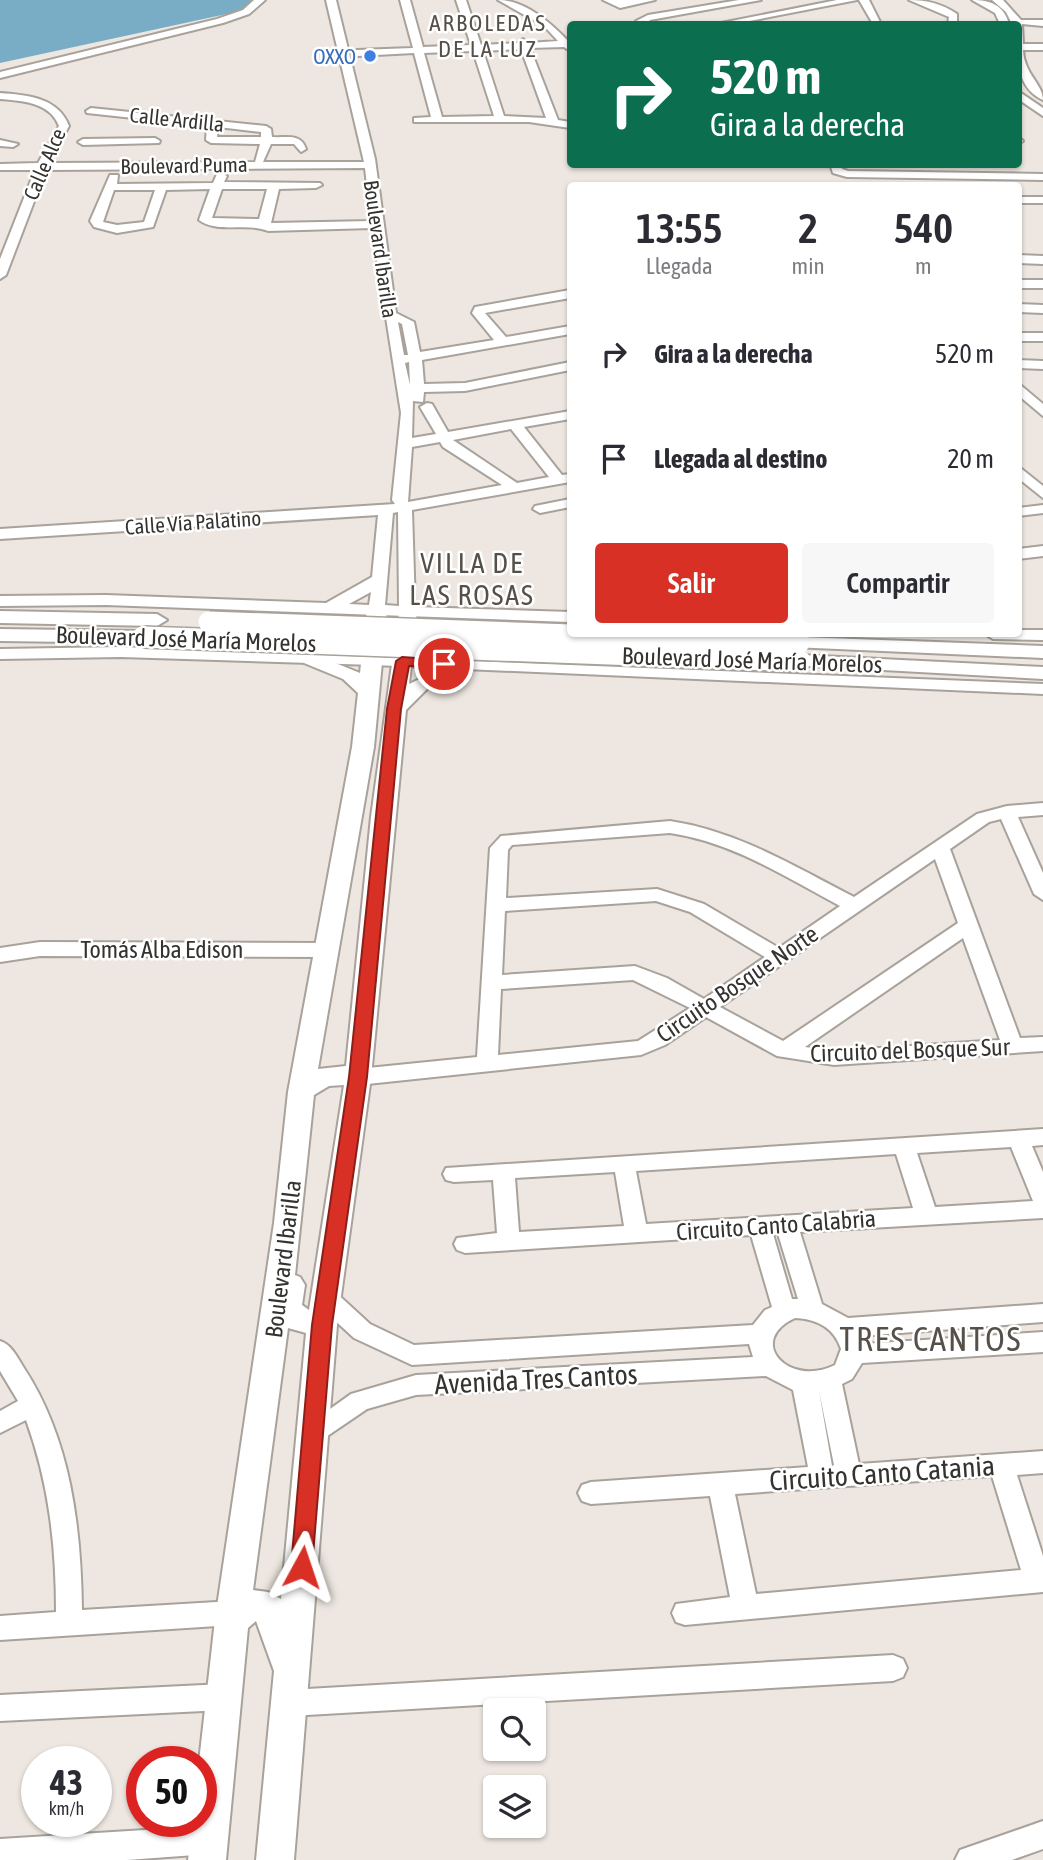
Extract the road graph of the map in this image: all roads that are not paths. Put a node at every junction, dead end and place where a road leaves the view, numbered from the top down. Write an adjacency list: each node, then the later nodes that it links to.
1 (260, 0): 32 (street)
2 (319, 0): 15 (street)
3 (405, 0): 30 (street)
4 (449, 0): 29 (street)
5 (461, 0): 29 (street)
6 (608, 0): 7 (street)
7 (650, 0)
8 (756, 0): 17 (street)
9 (852, 0): 16 (street)
10 (864, 0): 18 (street)
11 (914, 0): 19 (street)
12 (977, 0): 20 (street)
13 (997, 0): 22 (street)
14 (507, 3): 21 (street); 21 (street)
15 (333, 10): 24 (street); 33 (street, Boulevard Ibarilla)
16 (777, 20)
17 (641, 21)
18 (875, 21)
19 (953, 21)
20 (1004, 21)
21 (547, 24): 27 (street)
22 (1024, 24): 23 (street); 25 (street)
23 (1043, 25)
24 (354, 43): 30 (street); 33 (street)
25 (1022, 43): 28 (street)
26 (523, 44): 27 (street); 29 (street); 46 (street)
27 (566, 44)
28 (1043, 45)
29 (470, 46): 30 (street); 43 (street); 44 (street)
30 (417, 48): 42 (street)
31 (1022, 71): 35 (street)
32 (0, 75)
33 (351, 85): 57 (street, Boulevard Ibarilla)
34 (1022, 85): 35 (street)
35 (1031, 86): 38 (street)
36 (0, 96): 60 (street, Calle Alce)
37 (1022, 97): 39 (street)
38 (1043, 97)
39 (1039, 110)
40 (91, 111): 49 (street, Calle Ardilla)
41 (165, 118): 47 (street, Calle Ardilla); 49 (street, Calle Ardilla); 50 (street)
42 (437, 119): 43 (street); 45 (street)
43 (488, 119): 44 (street)
44 (500, 119): 46 (street)
45 (418, 120)
46 (553, 122): 48 (street)
47 (213, 123): 51 (street, Calle Ardilla); 51 (street)
48 (567, 124)
49 (111, 128): 50 (street); 52 (street)
50 (155, 141): 56 (street)
51 (267, 141): 55 (street); 58 (street)
52 (83, 142)
53 (0, 144): 54 (street)
54 (13, 144)
55 (299, 145)
56 (148, 161): 58 (street, Boulevard Puma); 60 (street, Boulevard Puma)
57 (369, 162): 58 (street, Boulevard Puma); 75 (street, Boulevard Ibarilla)
58 (258, 163): 61 (street, Boulevard Puma); 67 (street)
59 (0, 164): 60 (street, Boulevard Puma)
60 (43, 164): 64 (street, Boulevard Puma); 78 (street, Calle Alce)
61 (223, 165): 64 (street, Boulevard Puma); 71 (street)
62 (1022, 165): 63 (street)
63 (1043, 165)
64 (118, 166): 72 (street)
65 (836, 168): 66 (street)
66 (1043, 177)
67 (254, 178)
68 (274, 185): 69 (street); 71 (street); 76 (street)
69 (316, 185)
70 (162, 186): 71 (street); 72 (street); 72 (street)
71 (219, 186): 76 (street)
72 (110, 187)
73 (1022, 200): 74 (street)
74 (1043, 200)
75 (376, 224): 76 (street); 88 (street, Boulevard Ibarilla)
76 (266, 225)
77 (0, 234): 78 (street)
78 (14, 234): 79 (street, Calle Alce)
79 (4, 249): 82 (street, Calle Alce)
80 (1022, 259): 81 (street)
81 (1043, 260)
82 (1, 271)
83 (1022, 284): 84 (street)
84 (1043, 285)
85 (567, 295): 92 (street)
86 (1022, 308): 87 (street)
87 (1043, 309)
88 (390, 315): 93 (street); 94 (street, Boulevard Ibarilla)
89 (567, 331): 92 (street)
90 (1022, 337): 91 (street)
91 (1043, 337)
92 (503, 342): 93 (street)
93 (415, 355): 94 (street); 98 (street)
94 (400, 356): 100 (street, Boulevard Ibarilla)
95 (1022, 364): 96 (street)
96 (1043, 365)
97 (567, 367): 99 (street)
98 (419, 387): 99 (street); 100 (street); 104 (street)
99 (465, 387): 104 (street)
100 (404, 389): 104 (street, Boulevard Ibarilla)
101 (1022, 390): 103 (street)
102 (1022, 391): 105 (street)
103 (1043, 394)
104 (417, 410): 108 (street); 109 (street, Boulevard Ibarilla)
105 (1043, 412)
106 (567, 416): 107 (street)
107 (516, 426): 108 (street); 111 (street)
108 (443, 439): 109 (street); 112 (street)
109 (405, 444): 115 (street, Boulevard Ibarilla)
110 (1022, 474): 113 (street)
111 (565, 480): 112 (street, Calle Vía Palatino)
112 (517, 489): 115 (street, Calle Vía Palatino)
113 (1043, 494)
114 (567, 505): 116 (street)
115 (397, 506): 119 (street, Calle Vía Palatino); 122 (street); 123 (street)
116 (540, 509)
117 (1043, 509): 118 (street)
118 (1022, 512)
119 (0, 534)
120 (1043, 551): 121 (street)
121 (1022, 554)
122 (379, 579): 126 (street); 127 (street)
123 (408, 581): 128 (street); 129 (street)
124 (106, 600): 125 (street, Boulevard José María Morelos); 126 (street, Boulevard José María Morelos); 136 (street)
125 (0, 601)
126 (326, 608): 127 (street, Boulevard José María Morelos)
127 (377, 609): 128 (street, Boulevard José María Morelos); 141 (main road, Boulevard Ibarilla)
128 (407, 610): 129 (street, Boulevard José María Morelos); 142 (main road, Boulevard Ibarilla)
129 (442, 610): 131 (street, Boulevard José María Morelos)
130 (0, 617): 137 (main road, Boulevard José María Morelos, bridge)
131 (567, 620)
132 (567, 620): 144 (street)
133 (0, 635): 137 (main road, Boulevard José María Morelos, bridge)
134 (1022, 635): 135 (street)
135 (1043, 635)
136 (78, 652): 139 (street); 140 (street)
137 (800, 652): 138 (main road, Boulevard José María Morelos); 145 (main road, Boulevard José María Morelos)
138 (1043, 652)
139 (0, 654)
140 (311, 659): 141 (street); 147 (main road)
141 (374, 660): 142 (street); 147 (main road, Boulevard Ibarilla)
142 (402, 661): 143 (street); 148 (main road, Boulevard Ibarilla)
143 (465, 665): 144 (street); 148 (main road)
144 (567, 669): 146 (street)
145 (1043, 673)
146 (1043, 689)
147 (370, 693): 156 (main road, Boulevard Ibarilla)
148 (394, 709): 165 (main road, Boulevard Ibarilla)
149 (1043, 809): 150 (street, Circuito Bosque Norte)
150 (1007, 812): 151 (street, Circuito Bosque Norte); 152 (street)
151 (940, 847): 154 (street, Circuito Bosque Norte); 155 (street)
152 (1043, 894)
153 (496, 905): 154 (street); 158 (street); 159 (street)
154 (853, 905): 158 (street, Circuito Bosque Norte)
155 (967, 926): 162 (street); 163 (street)
156 (325, 950): 157 (street, Tomás Alba Edison); 166 (main road, Boulevard Ibarilla)
157 (0, 955)
158 (778, 956): 160 (street, Circuito Bosque Norte)
159 (491, 983): 160 (street, Circuito del Bosque Sur); 164 (street)
160 (703, 1008): 163 (street, Circuito del Bosque Sur); 164 (street, Circuito Bosque Norte)
161 (1043, 1044): 162 (street, Circuito del Bosque Sur)
162 (1012, 1045): 163 (street, Circuito del Bosque Sur)
163 (784, 1051)
164 (486, 1065): 165 (street, Circuito Bosque Norte)
165 (358, 1077): 166 (main road); 184 (main road, Boulevard Ibarilla)
166 (302, 1092): 176 (main road, Boulevard Ibarilla)
167 (1043, 1137): 168 (street)
168 (1019, 1139): 169 (street); 173 (street)
169 (904, 1145): 170 (street); 175 (street)
170 (624, 1163): 171 (street); 179 (street)
171 (503, 1171): 172 (street); 180 (street)
172 (454, 1174)
173 (1043, 1199)
174 (1043, 1209): 175 (street, Circuito Canto Calabria)
175 (926, 1215): 177 (street, Circuito Canto Calabria)
176 (288, 1223): 184 (main road); 206 (main road, Boulevard Ibarilla)
177 (786, 1224): 178 (street, Circuito Canto Calabria); 182 (street)
178 (759, 1226): 179 (street, Circuito Canto Calabria); 183 (street)
179 (637, 1234): 180 (street, Circuito Canto Calabria)
180 (509, 1241): 181 (street, Circuito Canto Calabria)
181 (465, 1244)
182 (813, 1308): 183 (street); 186 (street)
183 (784, 1310): 187 (street)
184 (323, 1311): 187 (street, Avenida Tres Cantos); 196 (main road, Boulevard Ibarilla)
185 (1043, 1313): 186 (street)
186 (845, 1328): 190 (street)
187 (761, 1334): 191 (street)
188 (1043, 1342): 190 (street)
189 (0, 1351): 194 (street)
190 (852, 1354): 192 (street)
191 (771, 1366): 193 (street); 196 (street, Avenida Tres Cantos)
192 (829, 1380): 193 (street); 199 (street)
193 (804, 1383): 200 (street)
194 (32, 1405): 195 (street); 207 (street)
195 (0, 1423)
196 (314, 1434): 210 (main road, Boulevard Ibarilla)
197 (1043, 1462): 198 (street, Circuito Canto Catania)
198 (1001, 1465): 199 (street, Circuito Canto Catania); 203 (street)
199 (849, 1476): 200 (street, Circuito Canto Catania)
200 (822, 1477): 201 (street, Circuito Canto Catania)
201 (720, 1485): 202 (street, Circuito Canto Catania); 204 (street)
202 (591, 1493)
203 (1041, 1580): 204 (street)
204 (745, 1607): 205 (street)
205 (685, 1613)
206 (232, 1617): 207 (street); 210 (main road); 211 (main road, Boulevard Ibarilla)
207 (69, 1624): 208 (street)
208 (0, 1628)
209 (893, 1668): 210 (street)
210 (291, 1689): 217 (main road, Boulevard Ibarilla)
211 (223, 1698): 212 (street); 214 (main road, Boulevard Ibarilla)
212 (0, 1708)
213 (1043, 1835): 216 (street)
214 (208, 1850): 215 (street)
215 (0, 1854)
216 (983, 1858)
217 (275, 1860)

